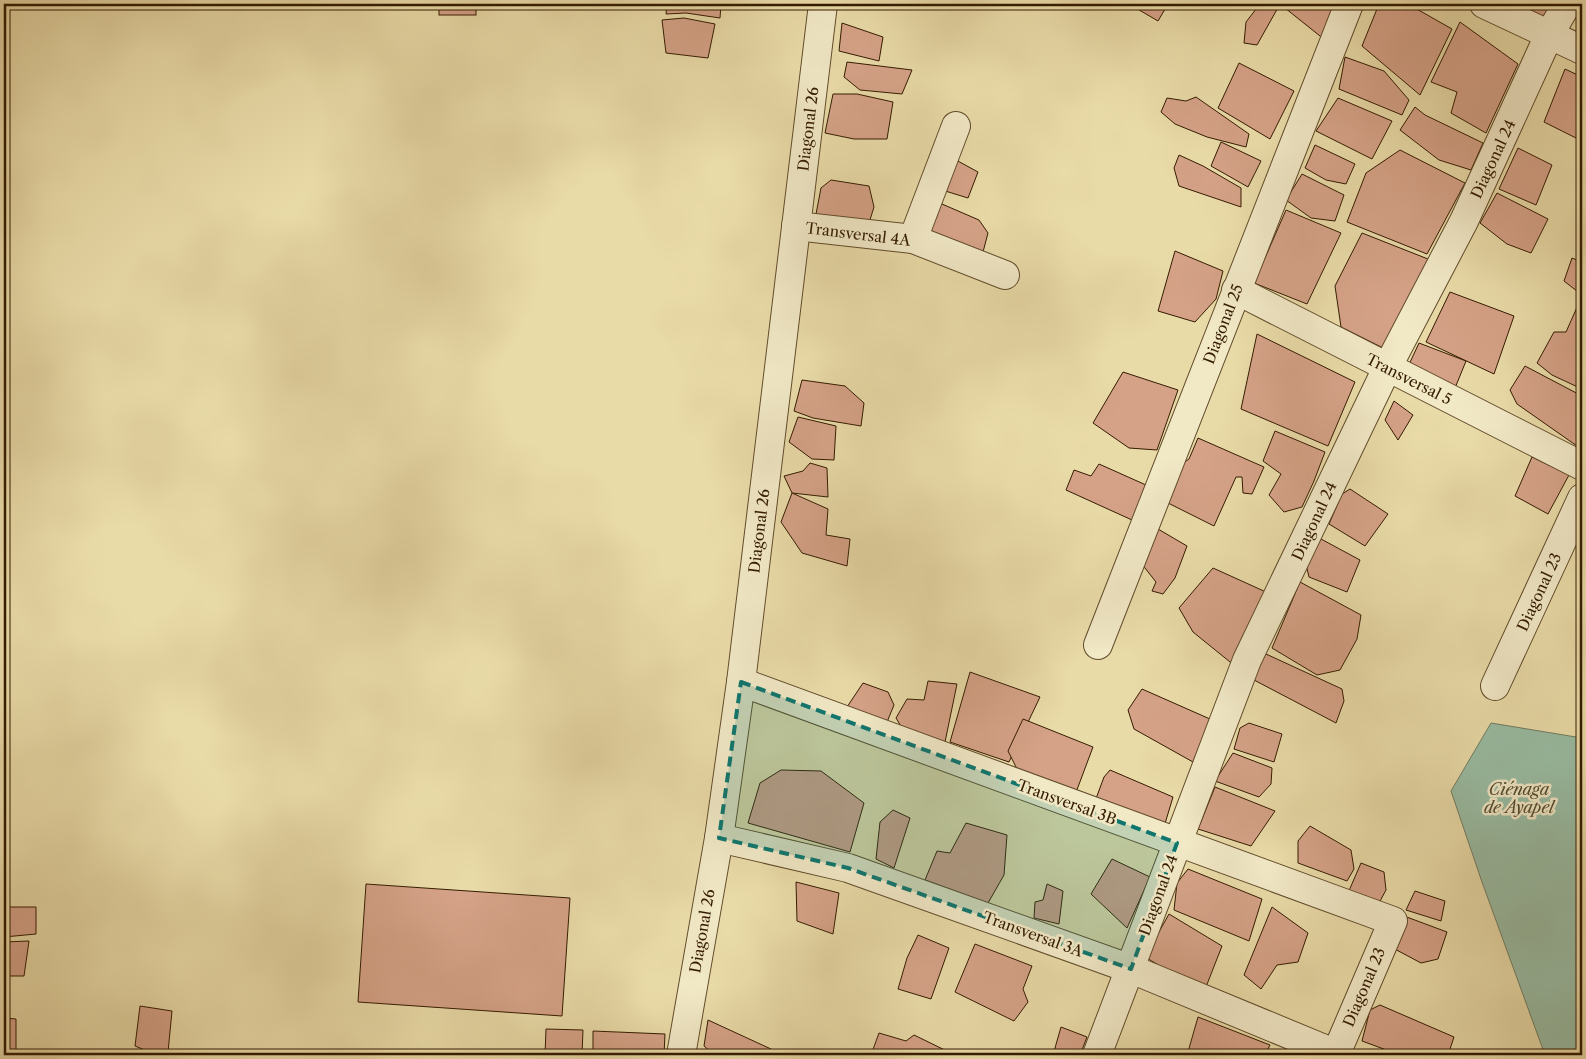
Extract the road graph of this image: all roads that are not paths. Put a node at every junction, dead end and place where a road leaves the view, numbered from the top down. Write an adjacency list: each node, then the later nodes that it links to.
1 (823, 4): 8 (street, Diagonal 26)
2 (1349, 4): 11 (street, Diagonal 25)
3 (1484, 4): 5 (street)
4 (1567, 4): 5 (street, Diagonal 24)
5 (1549, 35): 6 (street); 12 (street, Diagonal 24)
6 (1582, 50)
7 (956, 126): 9 (street)
8 (796, 226): 9 (street, Transversal 4A); 16 (street, Diagonal 26)
9 (913, 239): 10 (street, Transversal 4A)
10 (1005, 275)
11 (1236, 290): 12 (street, Transversal 5); 15 (street, Diagonal 25)
12 (1387, 368): 13 (street, Transversal 5); 19 (street, Diagonal 24)
13 (1582, 466)
14 (1582, 498): 17 (street, Diagonal 23)
15 (1098, 646)
16 (741, 682): 18 (street, Diagonal 26); 19 (street, Transversal 3B)
17 (1495, 686)
18 (719, 838): 21 (street, Transversal 3A); 22 (street, Diagonal 26)
19 (1177, 843): 20 (street, Transversal 3B); 21 (street, Diagonal 24)
20 (1393, 921): 24 (street, Diagonal 23)
21 (1131, 969): 23 (street, Diagonal 24); 24 (street, Transversal 3A)
22 (681, 1055)
23 (1097, 1055)
24 (1337, 1055)

